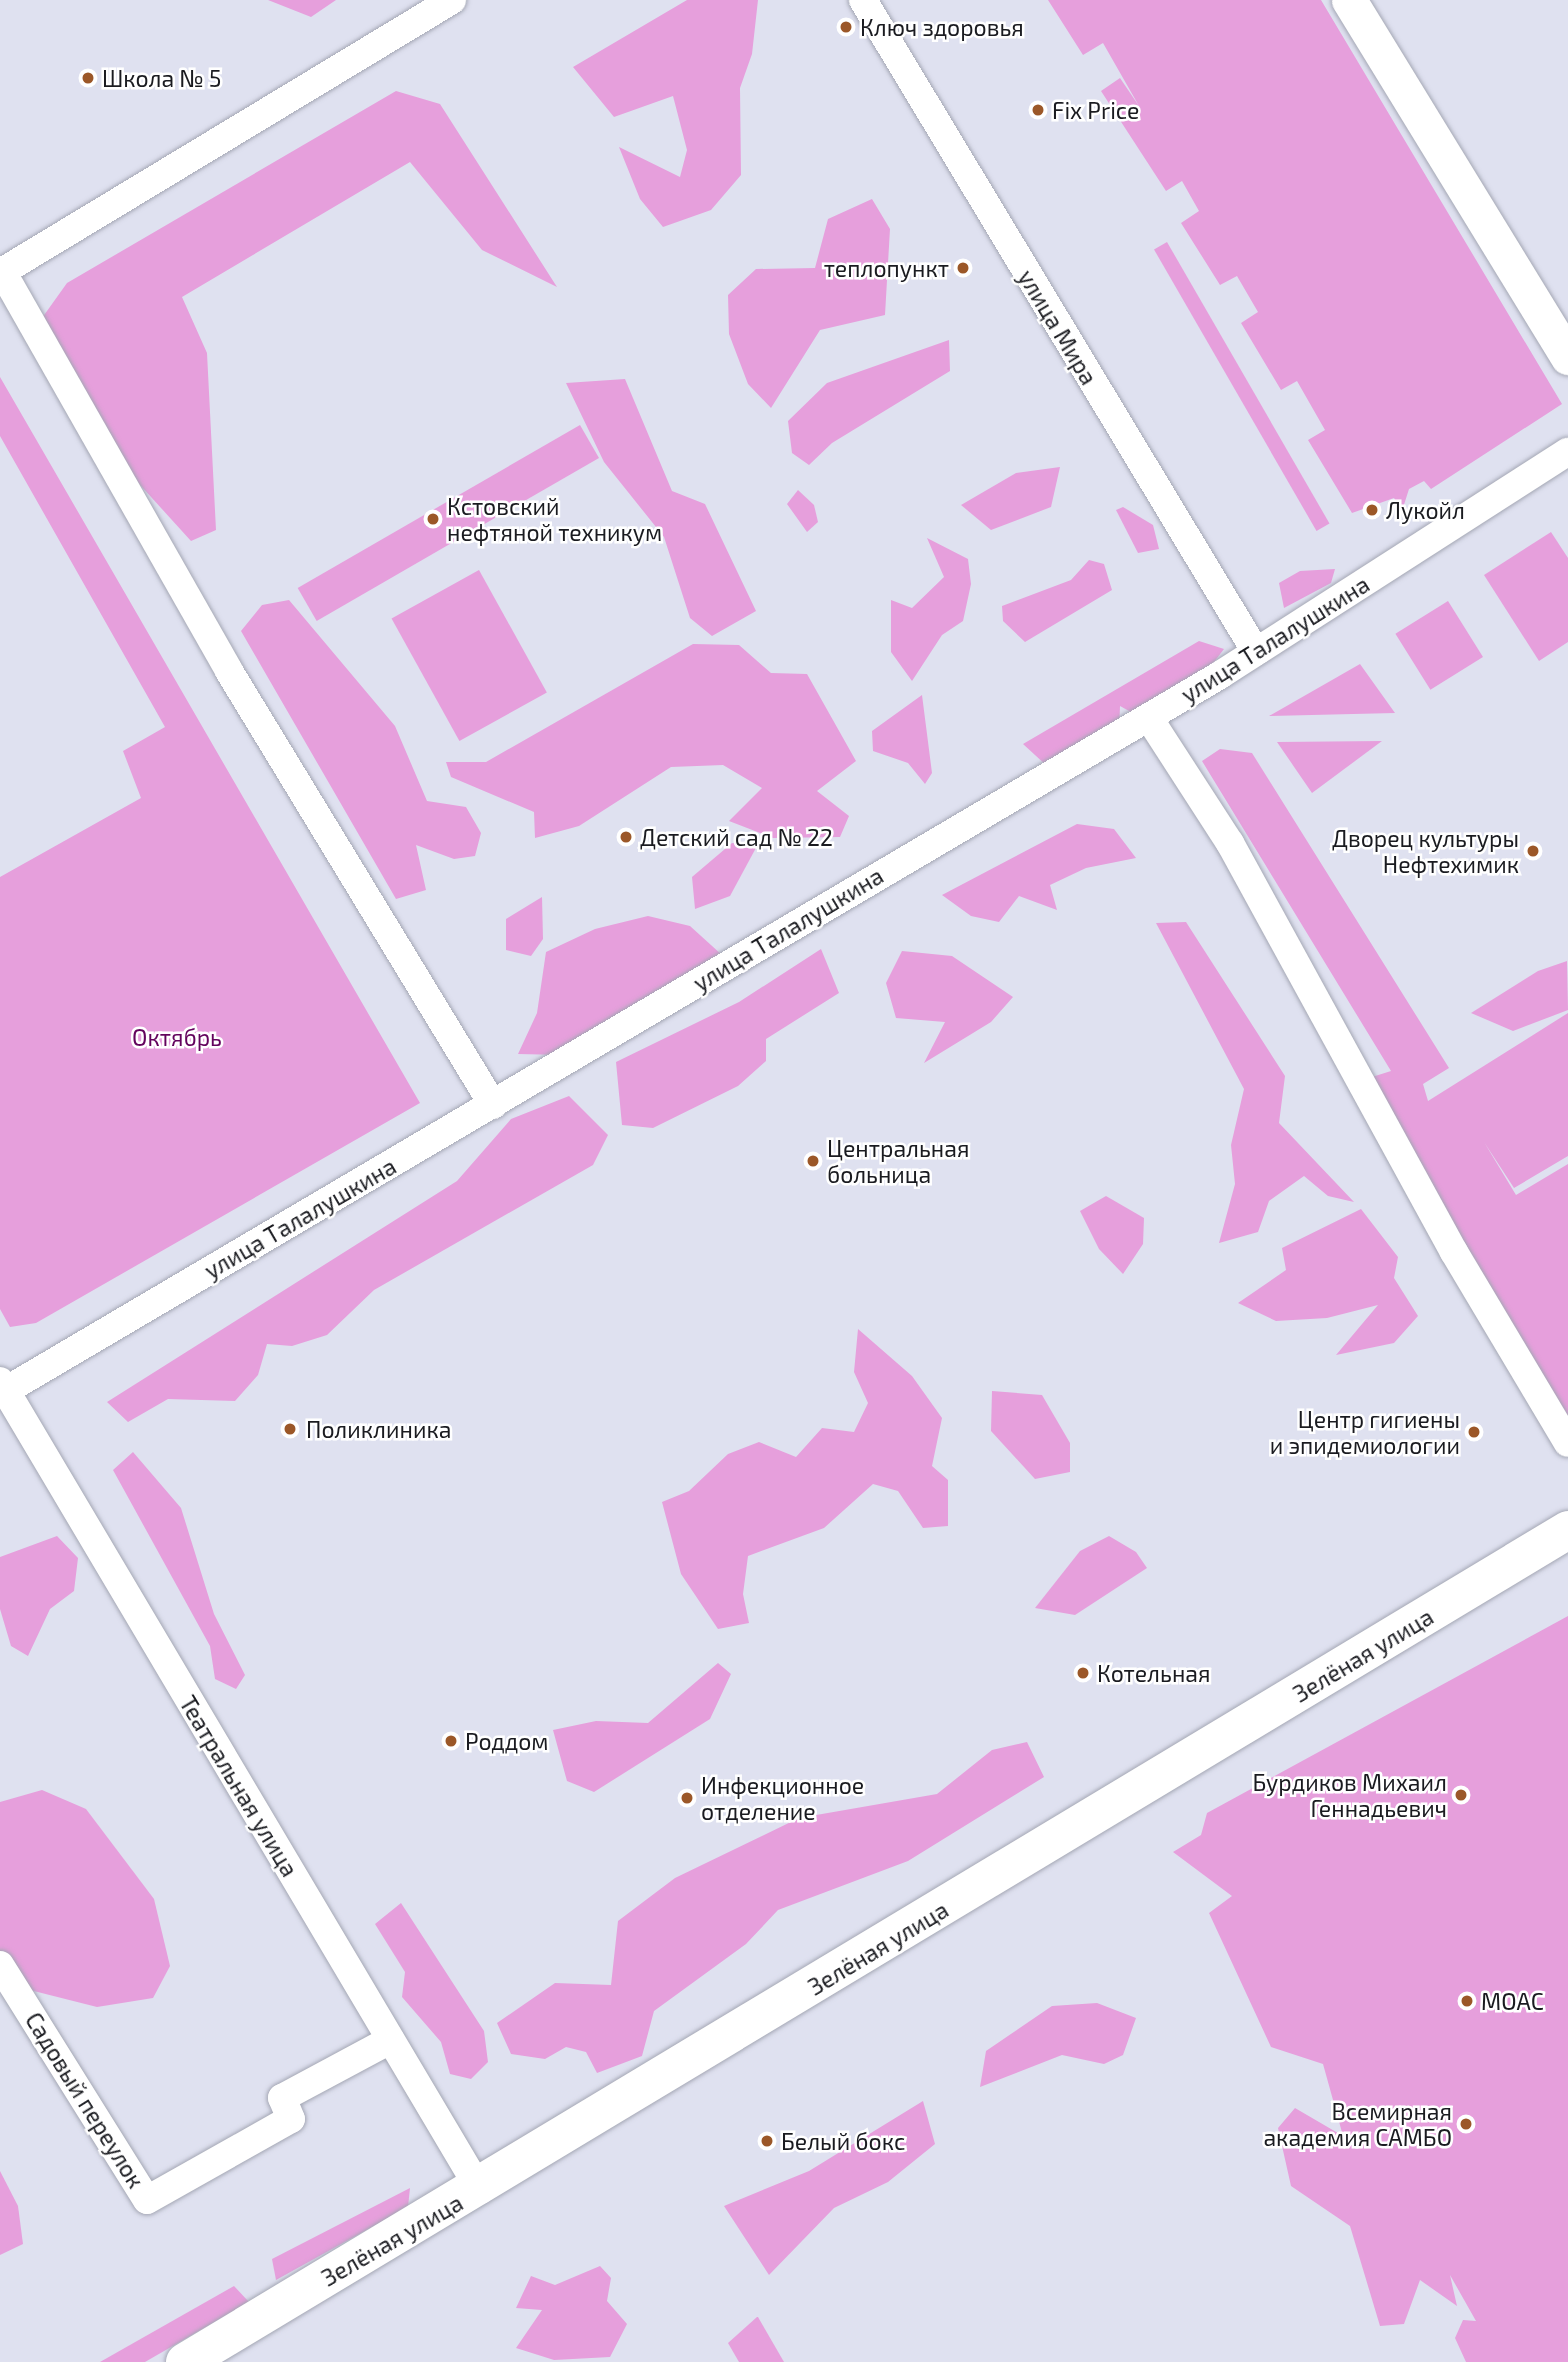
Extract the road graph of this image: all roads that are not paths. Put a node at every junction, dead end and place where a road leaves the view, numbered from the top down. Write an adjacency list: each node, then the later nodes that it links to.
1 (452, 0): 4 (street)
2 (863, 0): 7 (street, улица Мира)
3 (1350, 0): 5 (street)
4 (1, 272): 9 (street)
5 (1568, 358)
6 (1568, 452): 7 (street, улица Талалушкина)
7 (1256, 652): 8 (street, улица Талалушкина)
8 (1149, 718): 9 (street, улица Талалушкина); 11 (street)
9 (493, 1105): 10 (street, улица Талалушкина)
10 (2, 1389): 14 (street, Театральная улица)
11 (1568, 1443)
12 (1568, 1530): 15 (main road, Зелёная улица)
13 (0, 1965): 14 (street, Садовый переулок)
14 (390, 2040): 15 (street, Театральная улица)
15 (480, 2190): 16 (main road, Зелёная улица)
16 (185, 2362)

